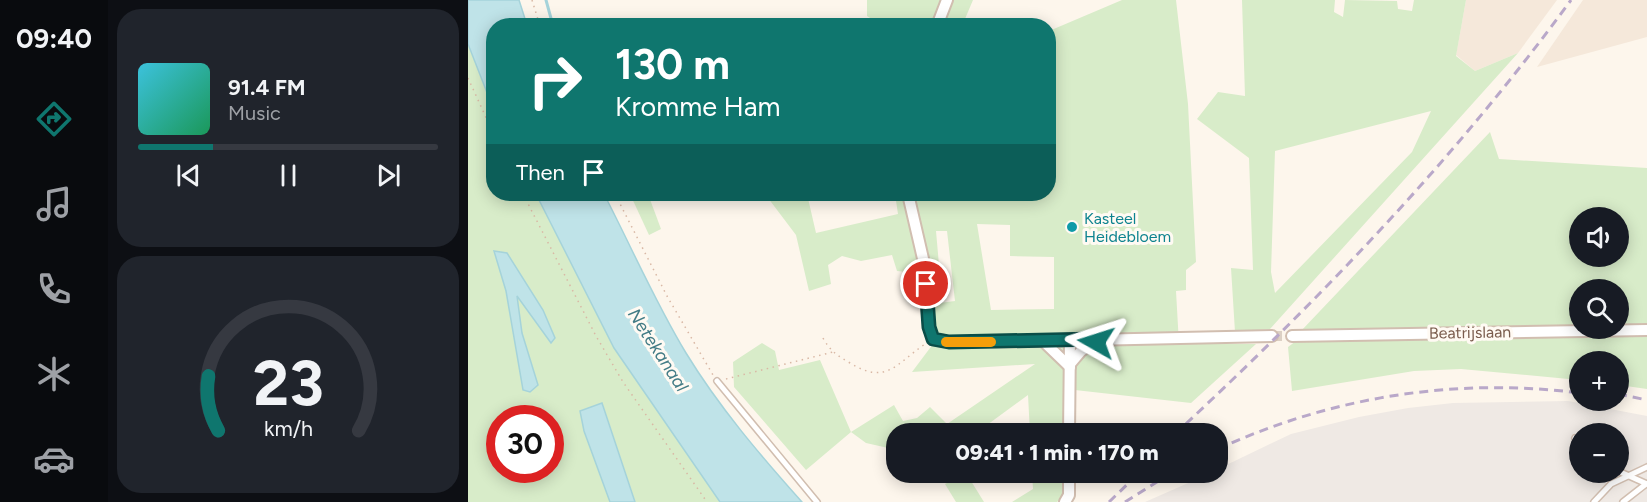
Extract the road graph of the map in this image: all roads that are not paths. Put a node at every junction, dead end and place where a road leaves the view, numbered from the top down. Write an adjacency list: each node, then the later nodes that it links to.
1 (947, 0): 2 (street)
2 (940, 18)
3 (910, 201): 9 (street)
4 (1647, 330): 6 (street, Beatrijslaan)
5 (1272, 336): 7 (street)
6 (1292, 336)
7 (1099, 339): 8 (street); 10 (street)
8 (1070, 340): 9 (street); 10 (street)
9 (1043, 341): 10 (street)
10 (1070, 365): 12 (street)
11 (717, 381): 17 (lane)
12 (1069, 423)
13 (1647, 467): 14 (lane)
14 (1630, 475): 16 (lane); 19 (lane)
15 (1069, 483): 18 (street)
16 (1646, 484): 20 (lane)
17 (817, 502)
18 (1065, 502)
19 (1594, 502)
20 (1623, 502)

